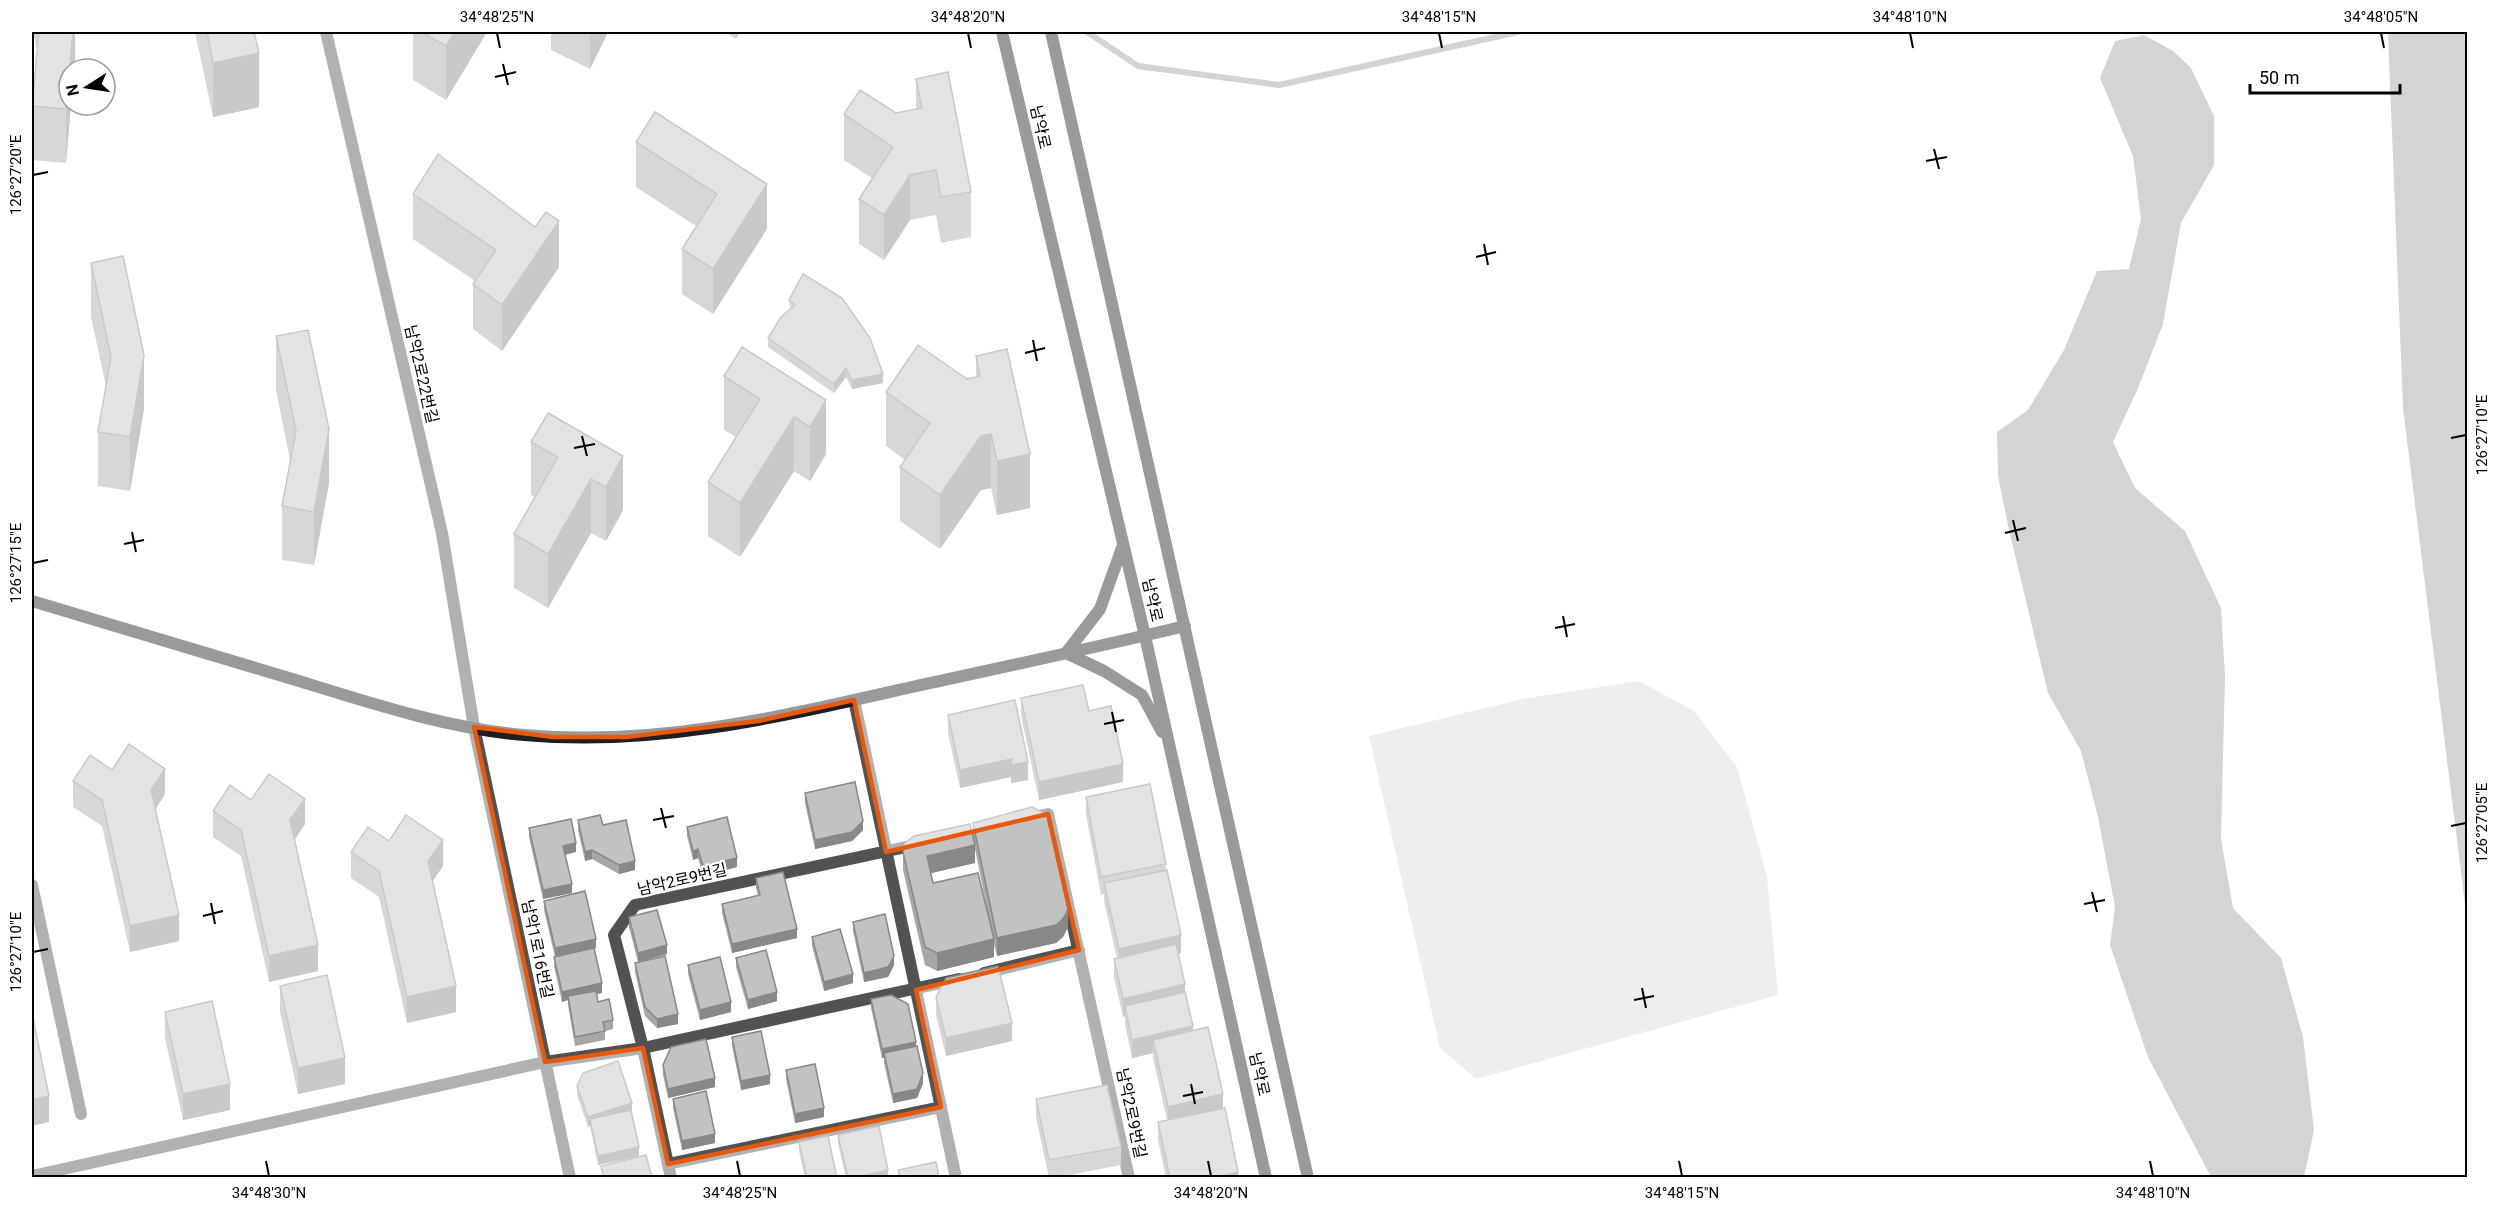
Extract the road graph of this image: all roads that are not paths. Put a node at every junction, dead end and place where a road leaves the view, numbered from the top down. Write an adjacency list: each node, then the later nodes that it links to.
1 (326, 32): 10 (street, 남악2로22번길)
2 (1002, 32): 4 (street, 남악로)
3 (1051, 32): 6 (street, 남악로)
4 (1123, 544): 7 (street, 남악로); 8 (street)
5 (32, 601): 10 (street)
6 (1185, 626): 7 (street); 29 (street, 남악로)
7 (1145, 636): 8 (street); 11 (street, 남악로)
8 (1066, 653): 9 (street); 11 (street)
9 (854, 700): 10 (street); 14 (street)
10 (474, 727): 19 (street, 남악1로16번길)
11 (1169, 745): 28 (street, 남악로)
12 (1013, 822): 16 (street, 남악2로9번길)
13 (932, 841): 14 (street, 남악2로9번길)
14 (886, 852): 17 (street); 18 (street, 남악2로9번길)
15 (32, 885): 21 (street)
16 (1079, 950): 17 (street); 27 (street, 남악2로9번길)
17 (916, 990): 18 (street); 20 (street)
18 (643, 1048): 19 (street); 22 (street, 남악2로9번길)
19 (545, 1062): 23 (street); 24 (street, 남악1로16번길)
20 (941, 1107): 22 (street); 26 (street)
21 (81, 1114)
22 (668, 1164): 25 (street, 남악2로9번길)
23 (32, 1176)
24 (570, 1178)
25 (671, 1178)
26 (956, 1178)
27 (1130, 1178)
28 (1266, 1178)
29 (1308, 1178)

